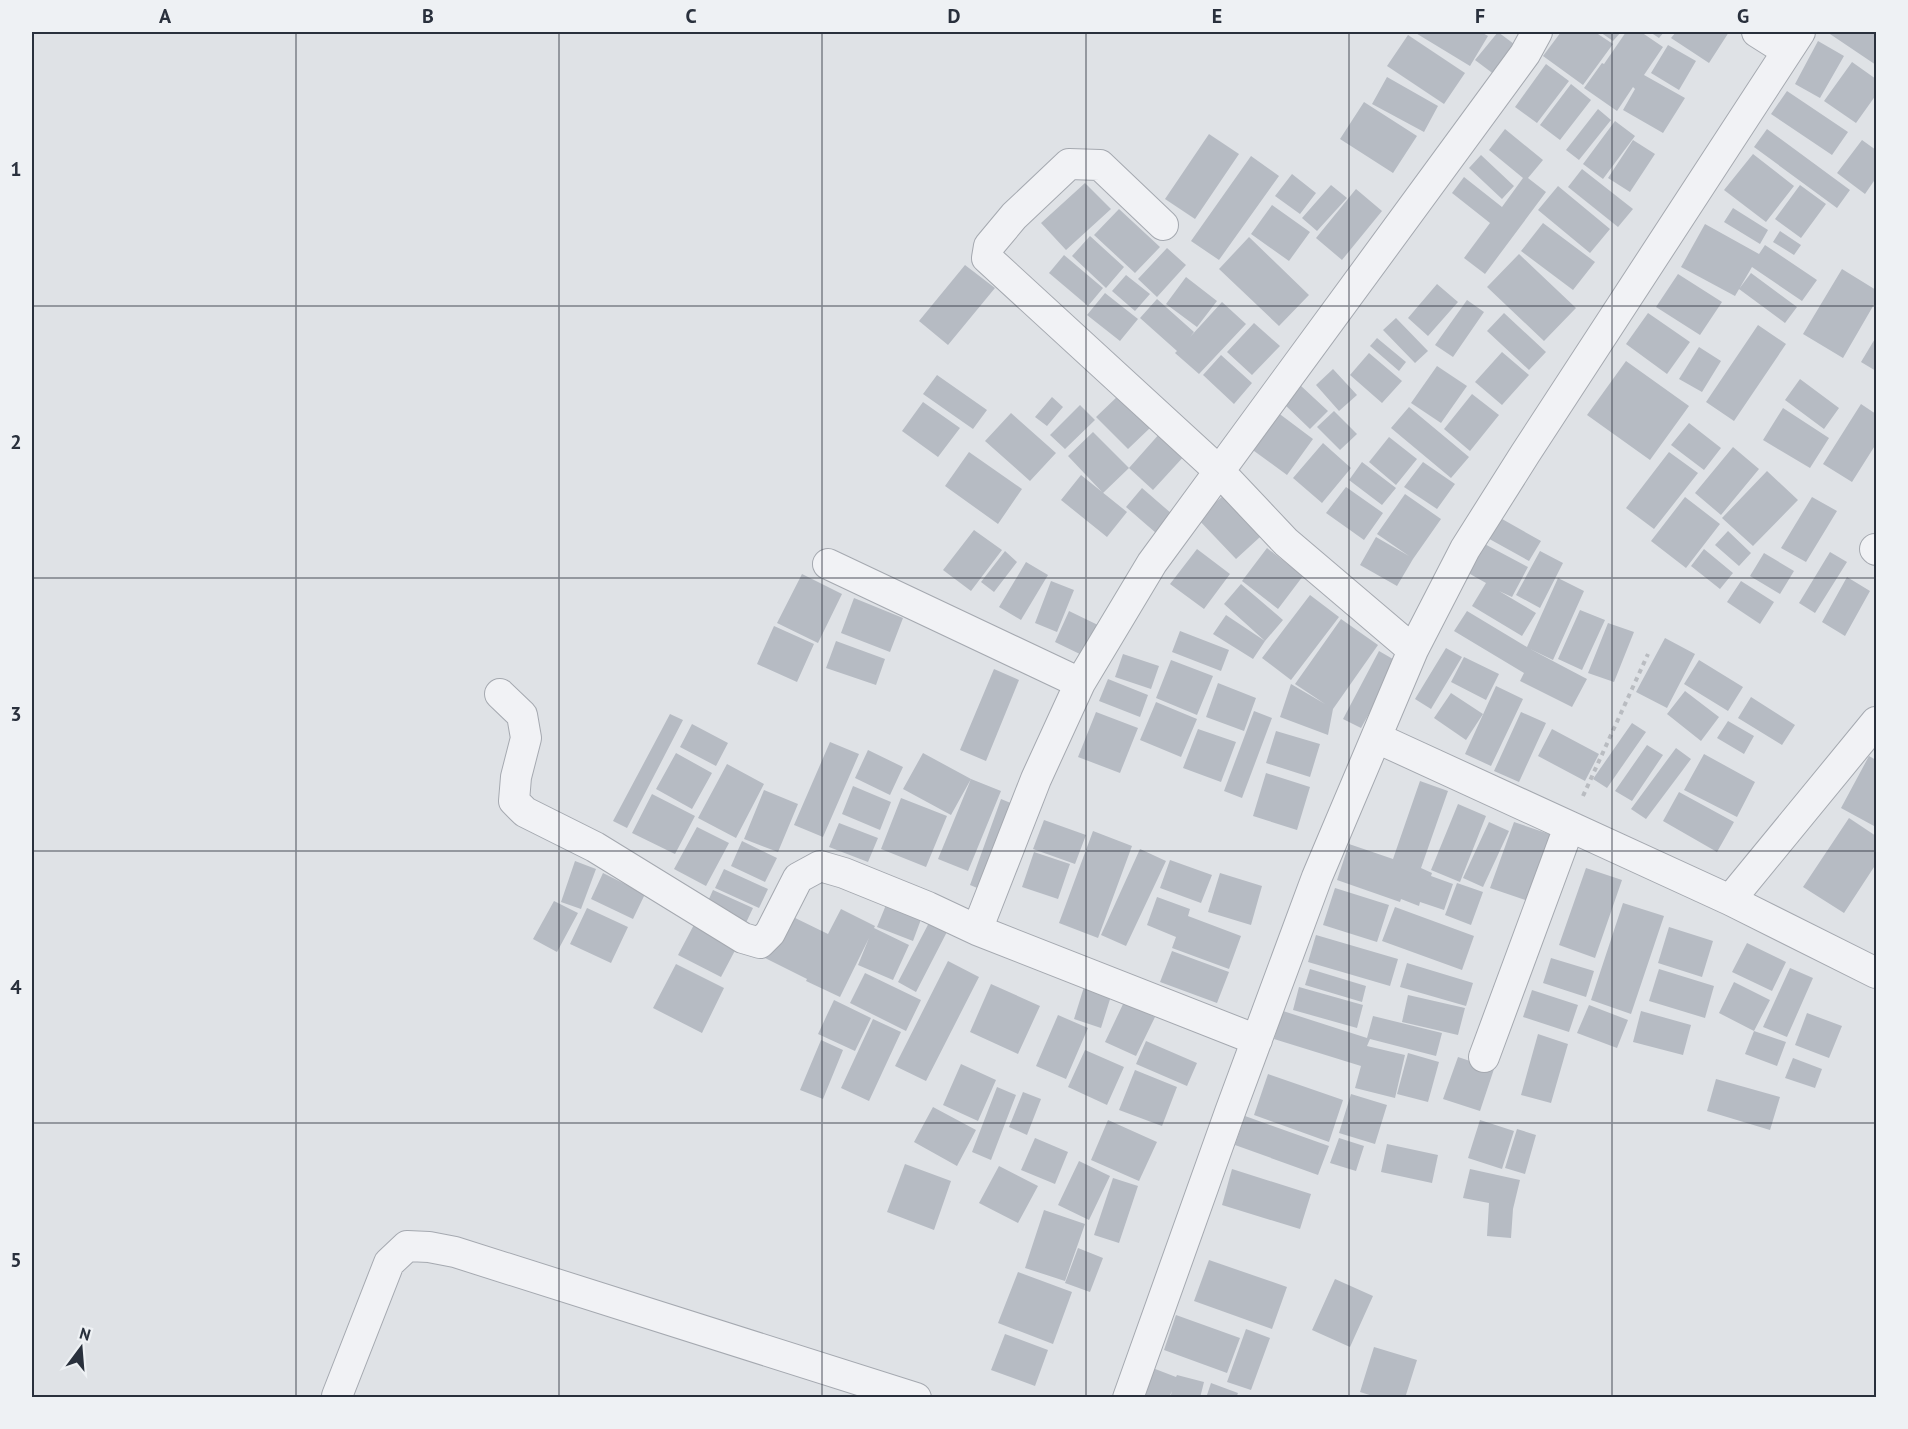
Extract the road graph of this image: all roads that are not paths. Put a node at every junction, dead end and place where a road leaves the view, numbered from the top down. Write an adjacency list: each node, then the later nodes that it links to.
1 (1537, 32): 5 (street)
2 (1756, 32): 3 (street)
3 (1794, 41): 7 (street)
4 (1163, 225): 5 (street)
5 (1219, 471): 7 (street); 8 (street)
6 (828, 564): 8 (street)
7 (1413, 650): 11 (street)
8 (1080, 683): 14 (street)
9 (500, 694): 14 (street)
10 (1876, 722): 13 (street)
11 (1377, 738): 12 (street); 16 (street)
12 (1569, 827): 13 (street); 17 (street)
13 (1730, 900): 15 (street)
14 (977, 930): 16 (street)
15 (1876, 973)
16 (1257, 1040): 20 (street)
17 (1484, 1057)
18 (337, 1396): 19 (street)
19 (916, 1398)
20 (1128, 1398)

